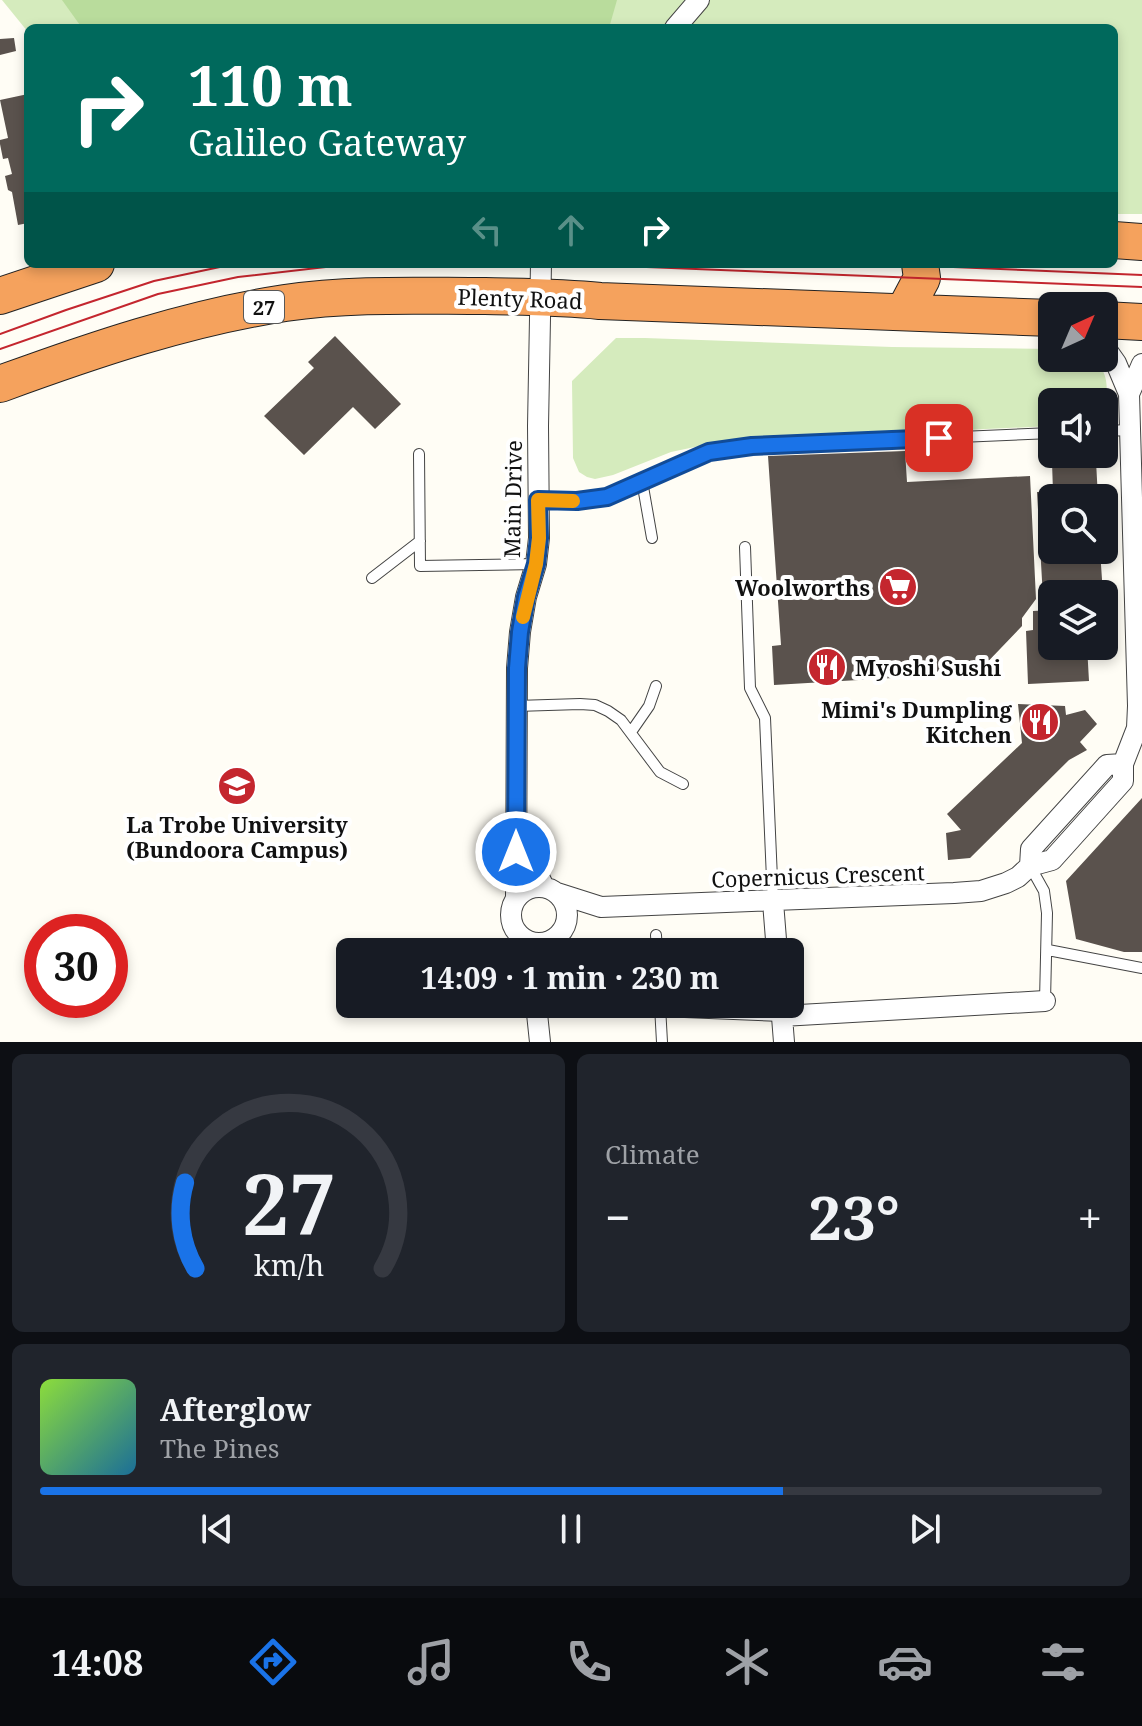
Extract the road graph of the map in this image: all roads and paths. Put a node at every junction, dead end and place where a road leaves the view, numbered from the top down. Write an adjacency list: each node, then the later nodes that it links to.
1 (699, 0): 2 (street)
2 (678, 24)
3 (1118, 240): 4 (highway)
4 (1142, 242)
5 (84, 268): 8 (highway)
6 (921, 268): 9 (highway)
7 (540, 281): 9 (highway, Plenty Road / 27); 15 (highway, Plenty Road / 27); 23 (street, Main Drive)
8 (0, 296)
9 (904, 312): 10 (highway, Plenty Road / 27)
10 (1038, 317)
11 (1118, 321): 12 (highway)
12 (1142, 322)
13 (1142, 364): 16 (street)
14 (1118, 368): 16 (street)
15 (0, 384)
16 (1129, 394): 18 (street)
17 (1118, 430): 18 (lane)
18 (1130, 430): 22 (street)
19 (1038, 434): 21 (lane)
20 (419, 454): 25 (lane)
21 (642, 481): 23 (lane); 24 (lane)
22 (1137, 493): 31 (street)
23 (538, 500): 27 (street, Main Drive)
24 (652, 538)
25 (420, 541): 27 (lane); 28 (lane)
26 (745, 547): 38 (lane)
27 (536, 564): 30 (street, Main Drive)
28 (372, 578)
29 (656, 686): 32 (lane)
30 (516, 706): 32 (lane); 34 (street, Main Drive)
31 (1140, 706): 35 (street)
32 (631, 732): 33 (lane)
33 (683, 784)
34 (516, 829): 36 (street, Main Drive); 37 (street, Main Drive)
35 (1030, 866): 38 (street, Copernicus Crescent); 45 (lane)
36 (551, 890): 37 (street); 39 (street, Copernicus Crescent); 42 (street)
37 (516, 898): 41 (street)
38 (773, 902): 39 (street, Copernicus Crescent); 44 (street)
39 (601, 907): 42 (street, Copernicus Crescent)
40 (656, 935): 43 (lane)
41 (520, 938)
42 (557, 938)
43 (656, 938)
44 (776, 938)
45 (1048, 950): 46 (lane); 47 (lane)
46 (1142, 968)
47 (1045, 1001): 48 (street)
48 (804, 1009)
49 (537, 1018): 52 (street)
50 (661, 1018): 53 (lane)
51 (782, 1018): 54 (street)
52 (540, 1042)
53 (662, 1042)
54 (784, 1042)

